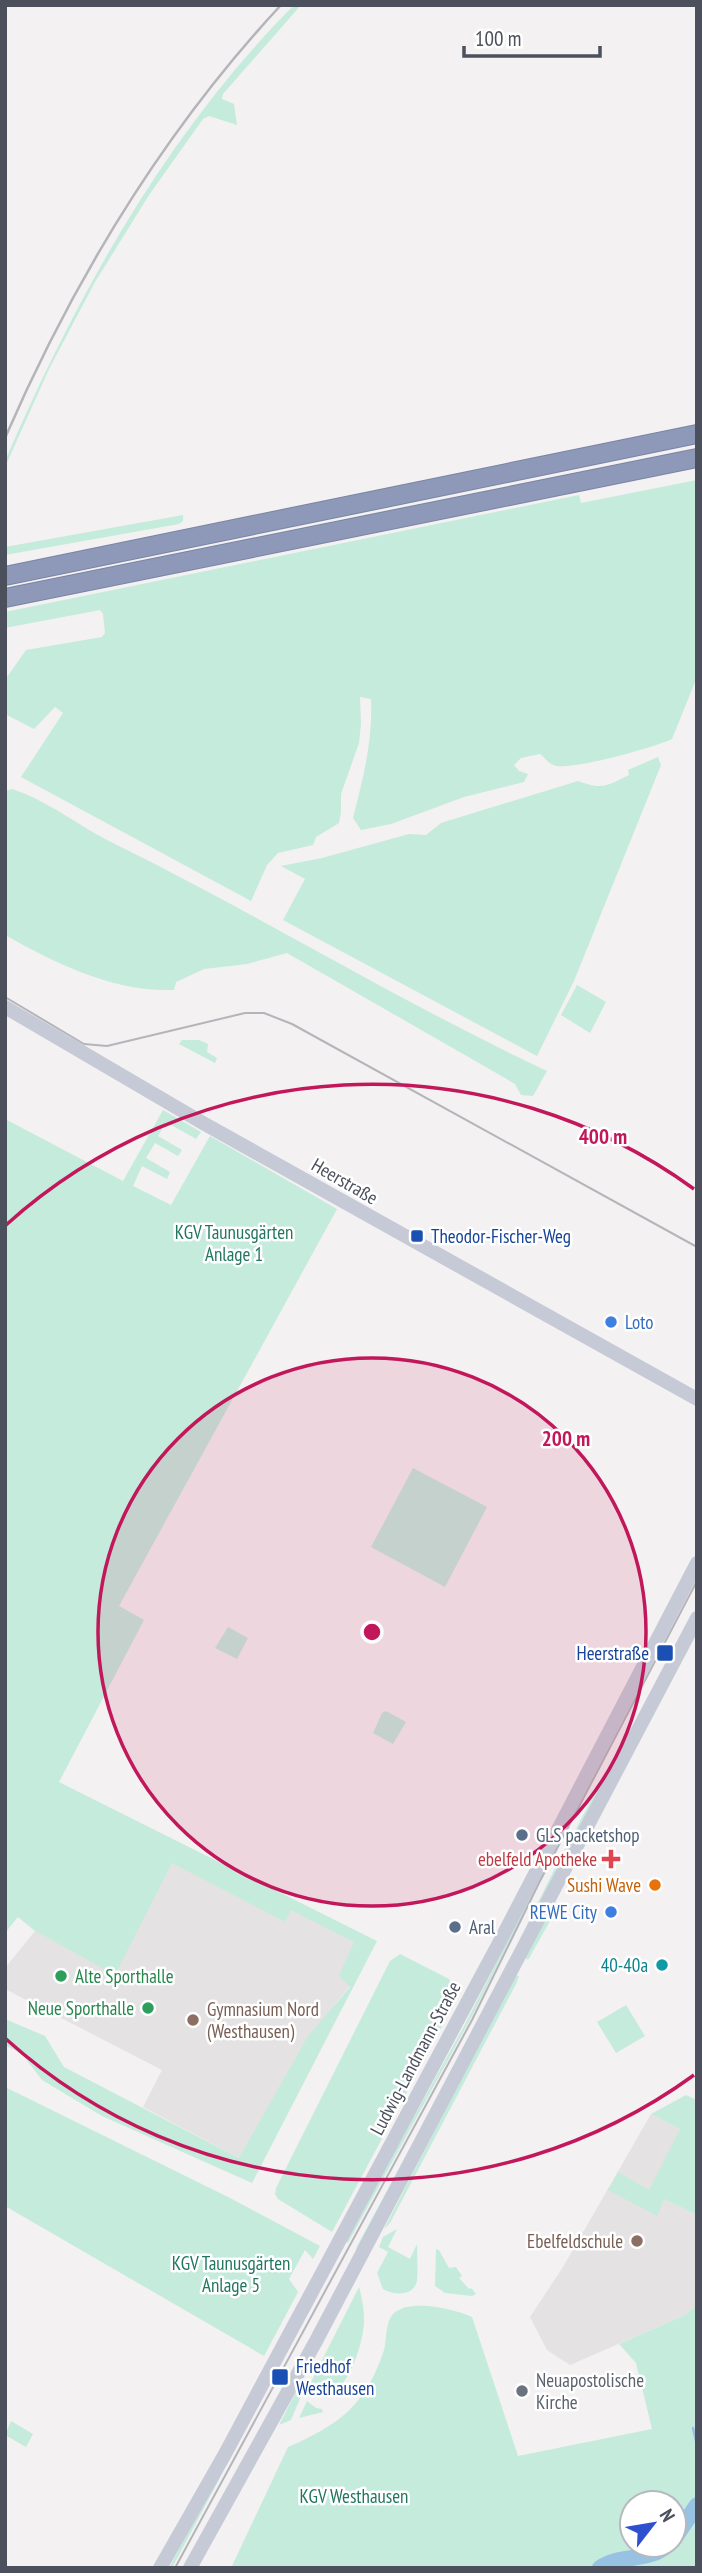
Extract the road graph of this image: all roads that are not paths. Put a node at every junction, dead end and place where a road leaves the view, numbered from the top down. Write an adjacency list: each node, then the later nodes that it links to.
1 (697, 434): 3 (highway)
2 (697, 458): 4 (highway)
3 (5, 576)
4 (5, 597)
5 (5, 1007): 6 (main road, Heerstraße)
6 (669, 1383): 7 (main road, Heerstraße); 8 (main road, Heerstraße)
7 (697, 1392)
8 (697, 1399)
9 (697, 1563): 11 (main road, Ludwig-Landmann-Straße)
10 (697, 1618): 12 (main road)
11 (160, 2568)
12 (190, 2568)

